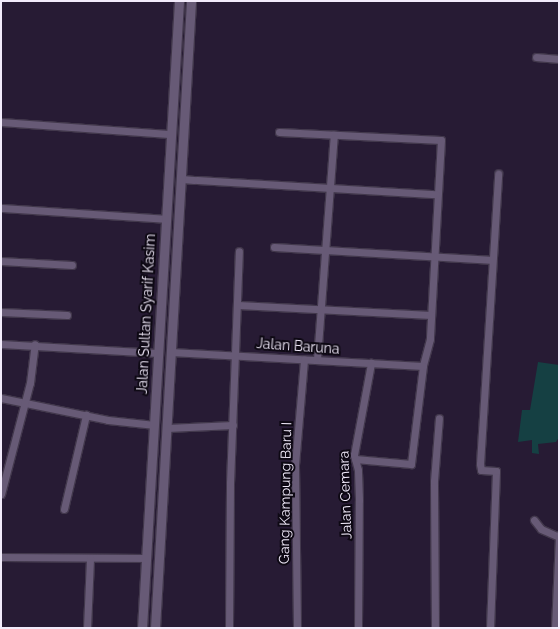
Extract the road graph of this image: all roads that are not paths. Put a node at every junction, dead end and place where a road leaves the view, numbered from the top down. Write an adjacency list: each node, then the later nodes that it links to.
1 (179, 1): 8 (street, Jalan Sultan Syarif Kasim)
2 (191, 1): 11 (street, Jalan Sultan Syarif Kasim)
3 (536, 57): 4 (street)
4 (559, 59)
5 (1, 122): 6 (street); 8 (street)
6 (1, 127)
7 (279, 132): 9 (street)
8 (169, 134): 15 (street, Jalan Sultan Syarif Kasim)
9 (334, 135): 12 (street); 13 (street)
10 (498, 174): 20 (street)
11 (182, 179): 12 (street); 30 (street, Jalan Sultan Syarif Kasim)
12 (329, 189): 13 (street); 17 (street)
13 (436, 194): 19 (street)
14 (1, 208): 15 (street)
15 (165, 219): 31 (street, Jalan Sultan Syarif Kasim)
16 (274, 247): 17 (street)
17 (325, 249): 19 (street); 24 (street)
18 (240, 250): 23 (street)
19 (433, 255): 20 (street); 27 (street)
20 (490, 260): 59 (street)
21 (1, 261): 22 (street)
22 (72, 265)
23 (238, 305): 24 (street); 32 (street)
24 (320, 308): 27 (street); 34 (street)
25 (1, 312): 26 (street)
26 (67, 315)
27 (431, 315): 36 (street)
28 (1, 344): 29 (street)
29 (35, 344): 31 (street); 38 (street)
30 (171, 352): 32 (street, Jalan Baruna); 43 (street, Jalan Sultan Syarif Kasim)
31 (158, 353): 41 (street, Jalan Sultan Syarif Kasim)
32 (235, 354): 33 (street, Jalan Baruna); 42 (street)
33 (304, 359): 34 (street, Jalan Baruna); 56 (street, Gang Kampung Baru I)
34 (317, 359): 35 (street, Jalan Baruna)
35 (371, 363): 36 (street, Jalan Baruna); 44 (street, Jalan Cemara)
36 (422, 366): 44 (street)
37 (1, 398): 38 (street)
38 (24, 404): 39 (street); 45 (street)
39 (86, 415): 41 (street); 46 (street)
40 (439, 418): 58 (street)
41 (155, 425): 51 (street, Jalan Sultan Syarif Kasim)
42 (232, 425): 43 (street); 55 (street)
43 (167, 428): 54 (street, Jalan Sultan Syarif Kasim)
44 (355, 459): 57 (street, Jalan Cemara)
45 (1, 494)
46 (64, 509)
47 (534, 520): 48 (street)
48 (558, 536): 60 (street)
49 (1, 557): 50 (street)
50 (90, 558): 51 (street); 52 (street)
51 (147, 558): 53 (street, Jalan Sultan Syarif Kasim)
52 (87, 628)
53 (142, 628)
54 (156, 628)
55 (229, 628)
56 (297, 628)
57 (358, 628)
58 (435, 628)
59 (490, 628)
60 (556, 628)

